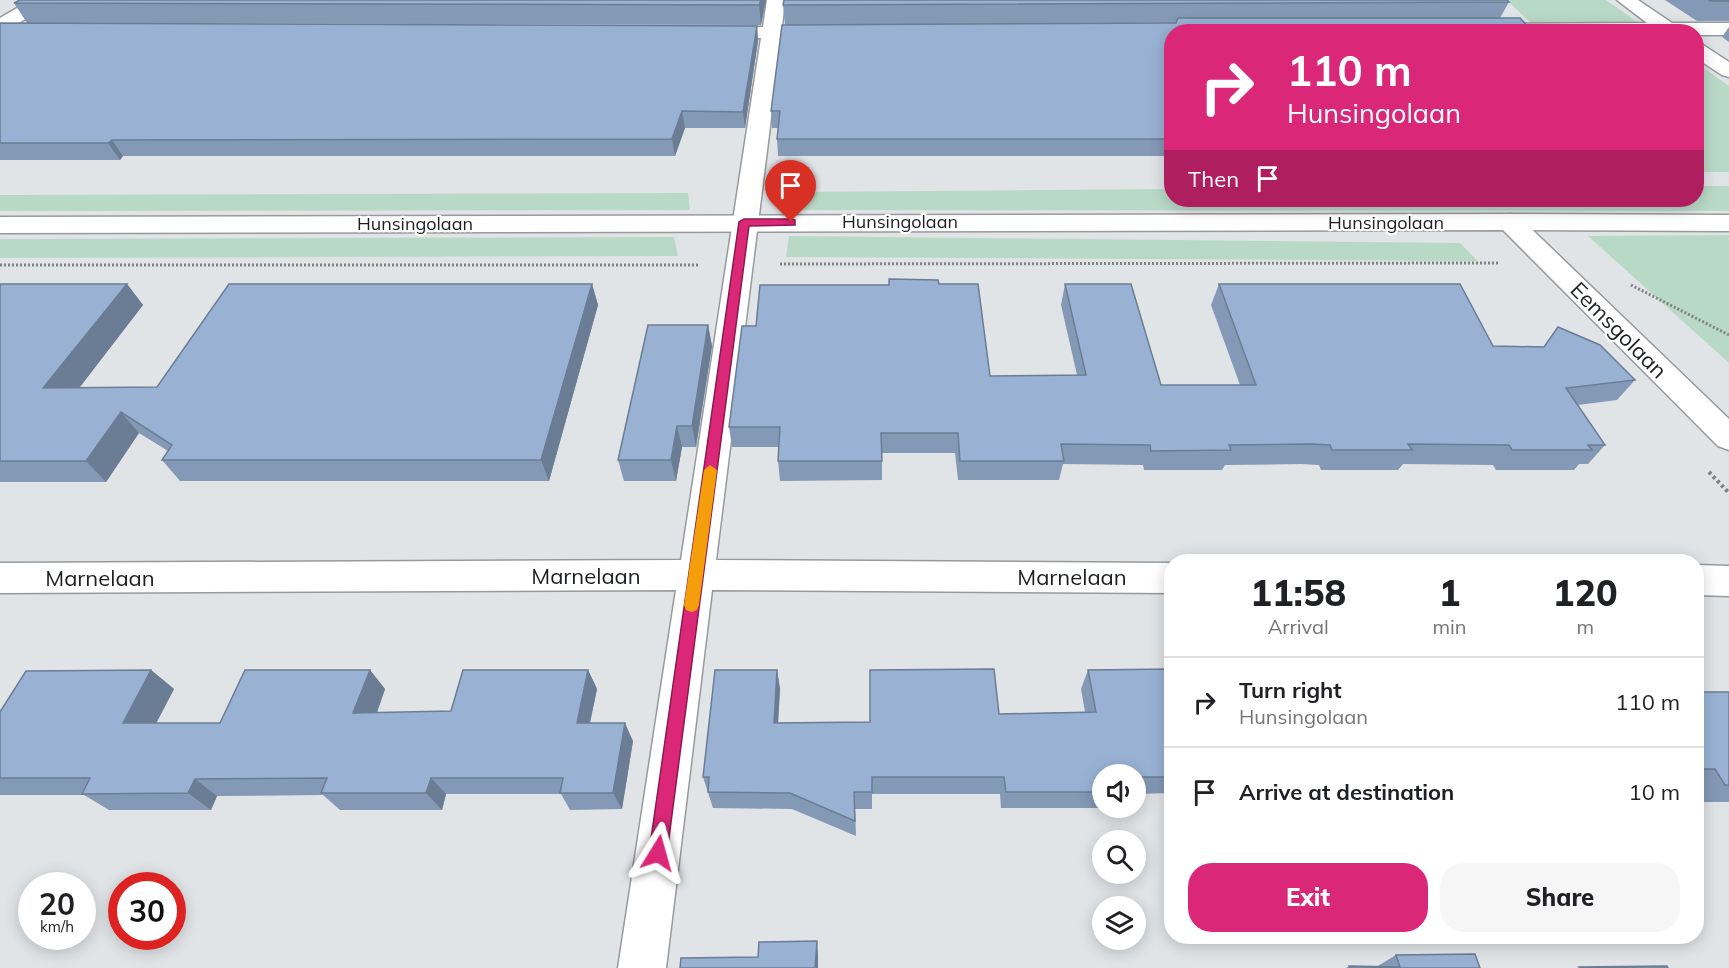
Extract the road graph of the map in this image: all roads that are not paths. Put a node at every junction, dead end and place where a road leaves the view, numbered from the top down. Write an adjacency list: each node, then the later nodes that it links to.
1 (44, 0): 5 (street)
2 (776, 0): 12 (street)
3 (1626, 0): 4 (street)
4 (1661, 24)
5 (0, 26)
6 (1704, 29): 7 (street)
7 (1729, 29)
8 (0, 31): 9 (street)
9 (24, 31)
10 (843, 32): 12 (street)
11 (700, 33): 12 (street)
12 (771, 33): 15 (street)
13 (1704, 54): 14 (street)
14 (1729, 71)
15 (744, 222): 16 (street, Hunsingolaan); 18 (street, Hunsingolaan); 20 (street)
16 (1510, 222): 17 (street, Hunsingolaan); 19 (street, Eemsgolaan)
17 (1729, 223)
18 (0, 225)
19 (1729, 438)
20 (696, 575): 21 (street, Marnelaan); 22 (street, Marnelaan); 25 (street)
21 (0, 578)
22 (1164, 578)
23 (1704, 580): 24 (street)
24 (1729, 581)
25 (642, 968)

